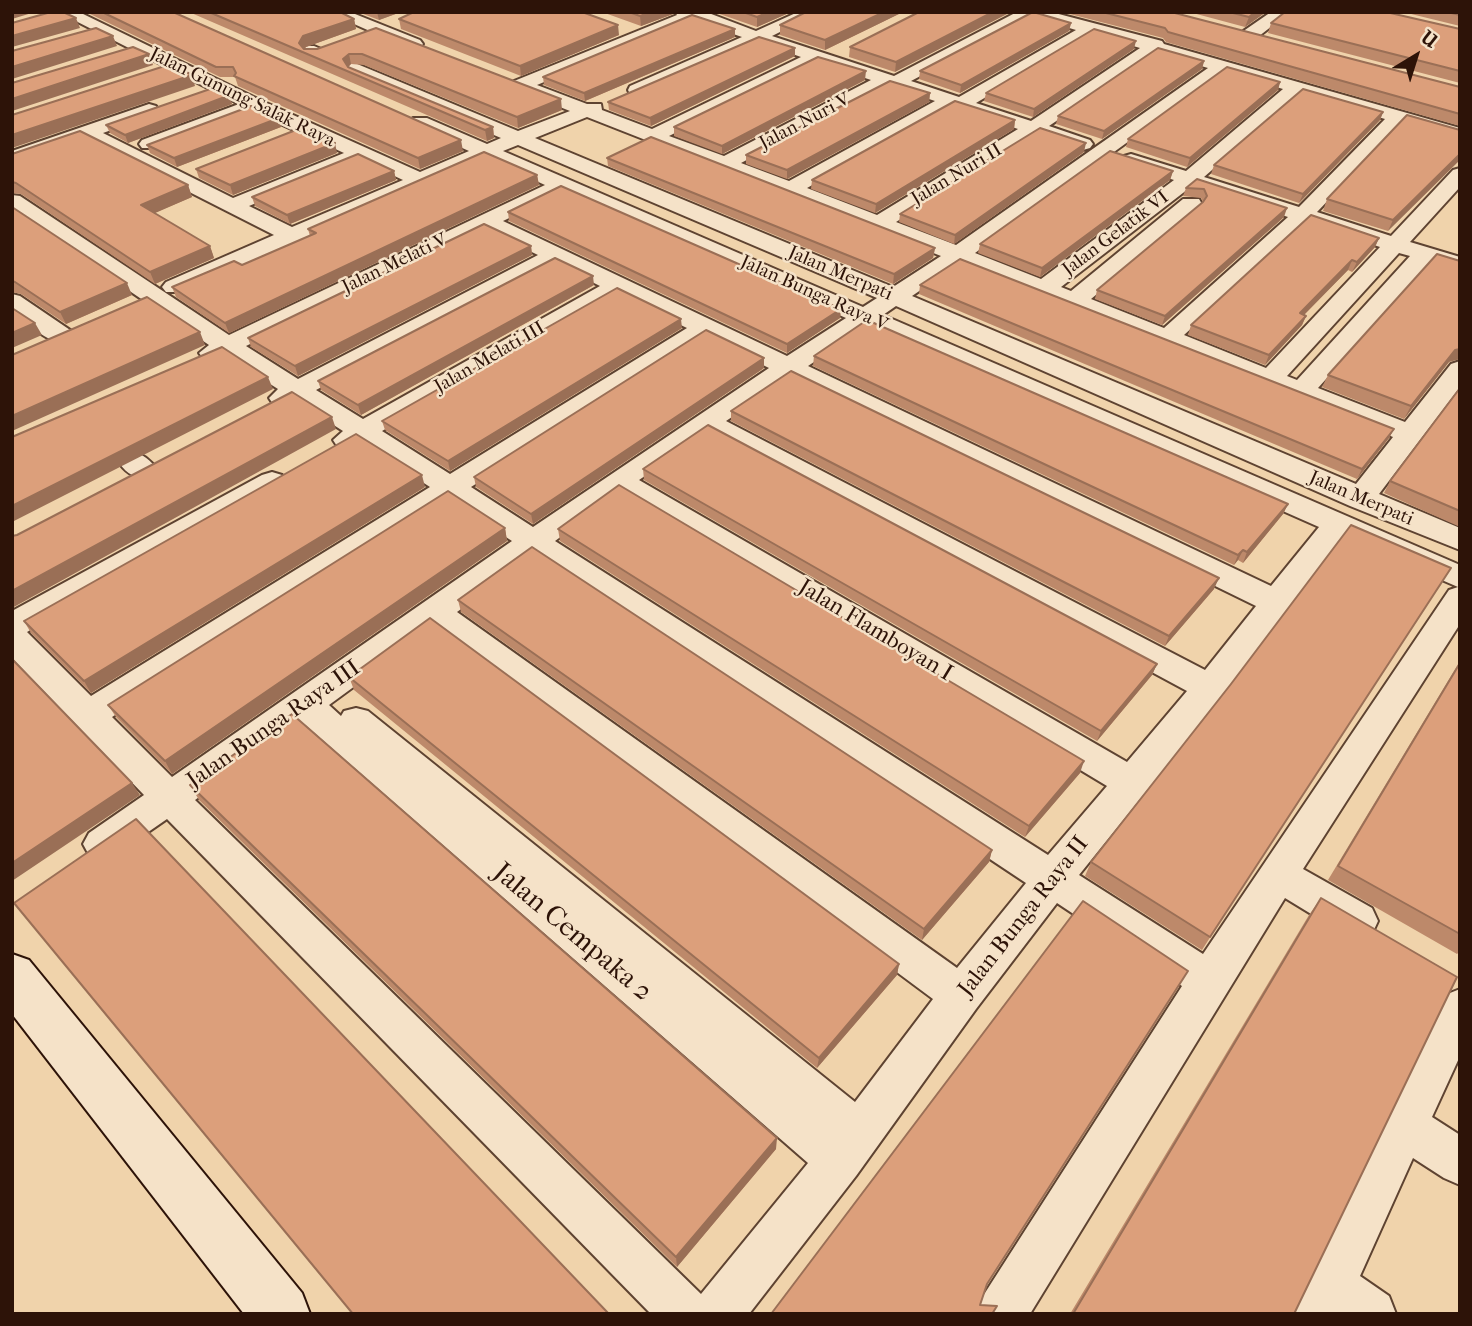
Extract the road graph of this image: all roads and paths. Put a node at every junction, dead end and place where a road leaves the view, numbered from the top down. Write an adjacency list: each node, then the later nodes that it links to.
1 (335, 12): 11 (street)
2 (812, 12): 14 (street)
3 (1031, 12): 9 (street); 29 (street, Jalan Nuri V)
4 (1282, 12): 15 (street)
5 (60, 13): 10 (street, Jalan Gunung Salak Raya)
6 (691, 13): 12 (street); 14 (street)
7 (401, 21): 11 (street)
8 (615, 26): 12 (street)
9 (1091, 28): 17 (street); 35 (street)
10 (100, 30): 13 (street); 18 (street, Jalan Gunung Salak Raya)
11 (377, 30): 20 (street); 21 (street)
12 (641, 35): 30 (street)
13 (75, 37)
14 (758, 37): 23 (street); 38 (street)
15 (1272, 42)
16 (290, 43): 20 (street, Jalan Merpati)
17 (1156, 45): 25 (street); 41 (street, Jalan Nuri II)
18 (138, 48): 22 (street); 24 (street, Jalan Gunung Salak Raya)
19 (849, 48): 23 (street)
20 (313, 52): 47 (street, Jalan Merpati)
21 (437, 53)
22 (113, 56)
23 (819, 58): 29 (street); 45 (street)
24 (176, 66): 26 (street); 31 (street, Jalan Gunung Salak Raya)
25 (1220, 67): 32 (street); 50 (street, Jalan Bunga Raya III)
26 (151, 75)
27 (497, 76): 30 (street)
28 (243, 77): 31 (street)
29 (886, 79): 35 (street); 54 (street, Jalan Nuri V)
30 (521, 85): 38 (street)
31 (217, 86): 34 (street); 37 (street, Jalan Gunung Salak Raya)
32 (1295, 88): 33 (street); 59 (street, Jalan Gelatik VI)
33 (1316, 94): 40 (street); 48 (street)
34 (191, 96)
35 (957, 101): 41 (street); 63 (street)
36 (164, 105): 43 (street)
37 (255, 105): 42 (street, Jalan Gunung Salak Raya); 51 (street)
38 (586, 112): 45 (street); 47 (street)
39 (402, 115): 49 (street, Jalan Bunga Raya V)
40 (1396, 117): 44 (street); 66 (street)
41 (1030, 126): 50 (street); 68 (street, Jalan Nuri II)
42 (304, 128): 46 (street); 52 (street, Jalan Gunung Salak Raya)
43 (86, 132): 51 (street); 53 (street)
44 (1460, 134)
45 (651, 136): 54 (street)
46 (279, 138)
47 (519, 138): 49 (street); 77 (street, Jalan Merpati)
48 (1264, 140)
49 (486, 151): 60 (street); 61 (street, Jalan Bunga Raya V)
50 (1102, 151): 59 (street); 73 (street, Jalan Bunga Raya III)
51 (127, 153): 58 (street)
52 (358, 154): 60 (street, Jalan Gunung Salak Raya); 65 (street)
53 (12, 158)
54 (719, 163): 63 (street)
55 (202, 167): 58 (street)
56 (1233, 168): 62 (street)
57 (1460, 174): 70 (street)
58 (177, 177): 65 (street)
59 (1189, 179): 62 (street); 76 (street, Jalan Gelatik VI)
60 (420, 180): 69 (street)
61 (563, 184): 67 (street, Jalan Melati V); 81 (street, Jalan Bunga Raya V)
62 (1212, 186): 66 (street); 80 (street)
63 (790, 190): 68 (street)
64 (12, 201): 79 (street)
65 (231, 206): 69 (street)
66 (1304, 214): 70 (street); 84 (street)
67 (485, 221): 71 (street); 85 (street, Jalan Melati V)
68 (874, 222): 73 (street)
69 (290, 235): 79 (street)
70 (1395, 244): 72 (street); 86 (street)
71 (549, 252): 75 (street); 93 (street)
72 (1426, 254): 74 (street); 87 (street)
73 (957, 255): 76 (street); 77 (street, Jalan Bunga Raya III)
74 (1460, 265)
75 (618, 285): 82 (street); 95 (street, Jalan Melati III)
76 (1043, 289): 80 (street)
77 (893, 296): 81 (street, Jalan Bunga Raya III); 101 (street, Jalan Merpati)
78 (12, 301): 83 (street)
79 (144, 301): 85 (street)
80 (1074, 301): 84 (street)
81 (865, 317): 89 (street, Jalan Bunga Raya III); 101 (street, Jalan Bunga Raya V)
82 (699, 324): 89 (street); 100 (street)
83 (87, 327)
84 (1167, 338): 91 (street)
85 (228, 346): 88 (street, Jalan Melati V); 93 (street)
86 (1297, 347): 87 (street); 91 (street)
87 (1328, 359): 92 (street)
88 (190, 363)
89 (786, 368): 94 (street, Jalan Bunga Raya III); 106 (street)
90 (1460, 369): 96 (street, Jalan Bunga Raya II)
91 (1270, 379): 92 (street)
92 (1302, 391): 96 (street)
93 (277, 393): 95 (street)
94 (707, 422): 99 (street, Jalan Bunga Raya III); 110 (street)
95 (363, 430): 97 (street, Jalan Melati III); 100 (street)
96 (1410, 434): 101 (street, Jalan Bunga Raya II)
97 (327, 451)
98 (290, 471): 108 (street)
99 (619, 480): 103 (street, Jalan Bunga Raya III); 113 (street, Jalan Flamboyan I)
100 (445, 483): 103 (street); 112 (street)
101 (1348, 512): 102 (street, Jalan Merpati); 104 (street, Jalan Bunga Raya V); 106 (street, Jalan Bunga Raya II)
102 (1460, 540)
103 (533, 541): 107 (street, Jalan Bunga Raya III); 117 (street)
104 (1460, 577)
105 (1460, 598): 116 (street)
106 (1276, 602): 110 (street, Jalan Bunga Raya II)
107 (433, 611): 111 (street, Jalan Bunga Raya III); 122 (street)
108 (12, 626)
109 (12, 637): 112 (street)
110 (1209, 688): 113 (street, Jalan Bunga Raya II)
111 (313, 699): 114 (street, Jalan Bunga Raya III); 124 (street, Jalan Cempaka 2)
112 (82, 706): 114 (street)
113 (1132, 783): 117 (street, Jalan Bunga Raya II)
114 (169, 799): 115 (street, Jalan Bunga Raya III); 128 (street)
115 (79, 860)
116 (1279, 875): 118 (street); 120 (street)
117 (1052, 879): 120 (street); 122 (street, Jalan Bunga Raya II)
118 (1387, 938)
119 (12, 976): 127 (main road)
120 (1209, 981): 130 (street)
121 (1456, 987): 123 (street)
122 (961, 995): 124 (street, Jalan Bunga Raya II)
123 (1403, 1125): 125 (street); 126 (street)
124 (850, 1147): 129 (street, Jalan Bunga Raya II)
125 (1460, 1162)
126 (1323, 1299): 131 (street)
127 (264, 1307)
128 (686, 1314)
129 (717, 1314)
130 (1001, 1314)
131 (1371, 1314)

